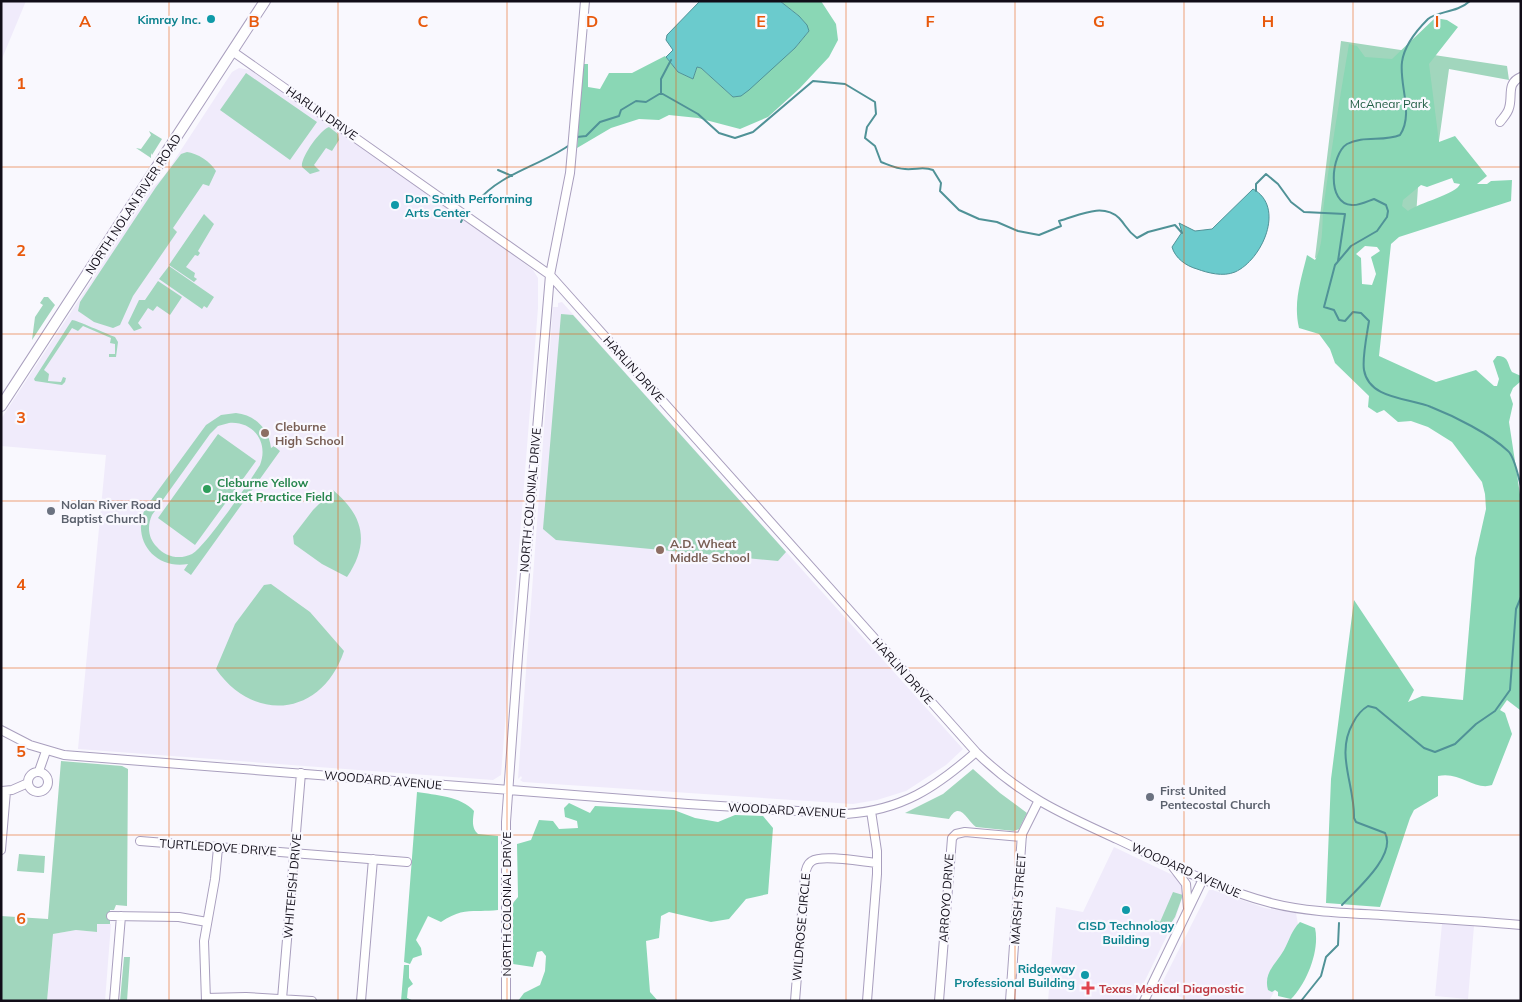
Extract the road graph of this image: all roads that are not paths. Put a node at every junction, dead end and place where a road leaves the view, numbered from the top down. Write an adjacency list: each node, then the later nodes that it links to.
1 (265, 1): 3 (main road, NORTH NOLAN RIVER ROAD)
2 (585, 1): 6 (street, NORTH COLONIAL DRIVE)
3 (232, 51): 6 (street, HARLIN DRIVE); 7 (main road, NORTH NOLAN RIVER ROAD)
4 (1521, 77): 5 (street)
5 (1500, 122)
6 (550, 276): 10 (street, HARLIN DRIVE); 14 (street, NORTH COLONIAL DRIVE)
7 (1, 406)
8 (1, 730): 9 (street, WOODARD AVENUE)
9 (46, 751): 11 (street); 12 (street, WOODARD AVENUE)
10 (976, 752): 16 (street, WOODARD AVENUE); 17 (street, WOODARD AVENUE)
11 (39, 771): 13 (street); 13 (street)
12 (301, 773): 14 (street, WOODARD AVENUE); 22 (street, WHITEFISH DRIVE)
13 (28, 783): 15 (street)
14 (508, 790): 17 (street, WOODARD AVENUE); 38 (street, NORTH COLONIAL DRIVE)
15 (4, 791): 21 (street)
16 (1038, 802): 18 (street, MARSH STREET); 26 (street, WOODARD AVENUE)
17 (871, 811): 25 (street)
18 (1022, 837): 41 (street, ARROYO DRIVE); 42 (street, MARSH STREET)
19 (140, 841): 20 (street, TURTLEDOVE DRIVE)
20 (218, 848): 22 (street, TURTLEDOVE DRIVE); 31 (street)
21 (1, 850)
22 (295, 853): 23 (street, TURTLEDOVE DRIVE); 34 (street, WHITEFISH DRIVE)
23 (373, 859): 24 (street, TURTLEDOVE DRIVE); 37 (street)
24 (407, 862)
25 (877, 862): 39 (street, WILDROSE CIRCLE); 40 (street)
26 (1169, 864): 27 (street, WOODARD AVENUE); 28 (street)
27 (1203, 879): 28 (street); 32 (street, WOODARD AVENUE)
28 (1188, 912): 43 (street)
29 (111, 916): 30 (street)
30 (121, 916): 31 (street); 35 (street)
31 (207, 922): 33 (street)
32 (1521, 925)
33 (206, 999): 34 (street)
34 (282, 999): 36 (street)
35 (114, 1001)
36 (312, 1001)
37 (361, 1001)
38 (506, 1001)
39 (795, 1001)
40 (867, 1001)
41 (939, 1001)
42 (1010, 1001)
43 (1144, 1001)

